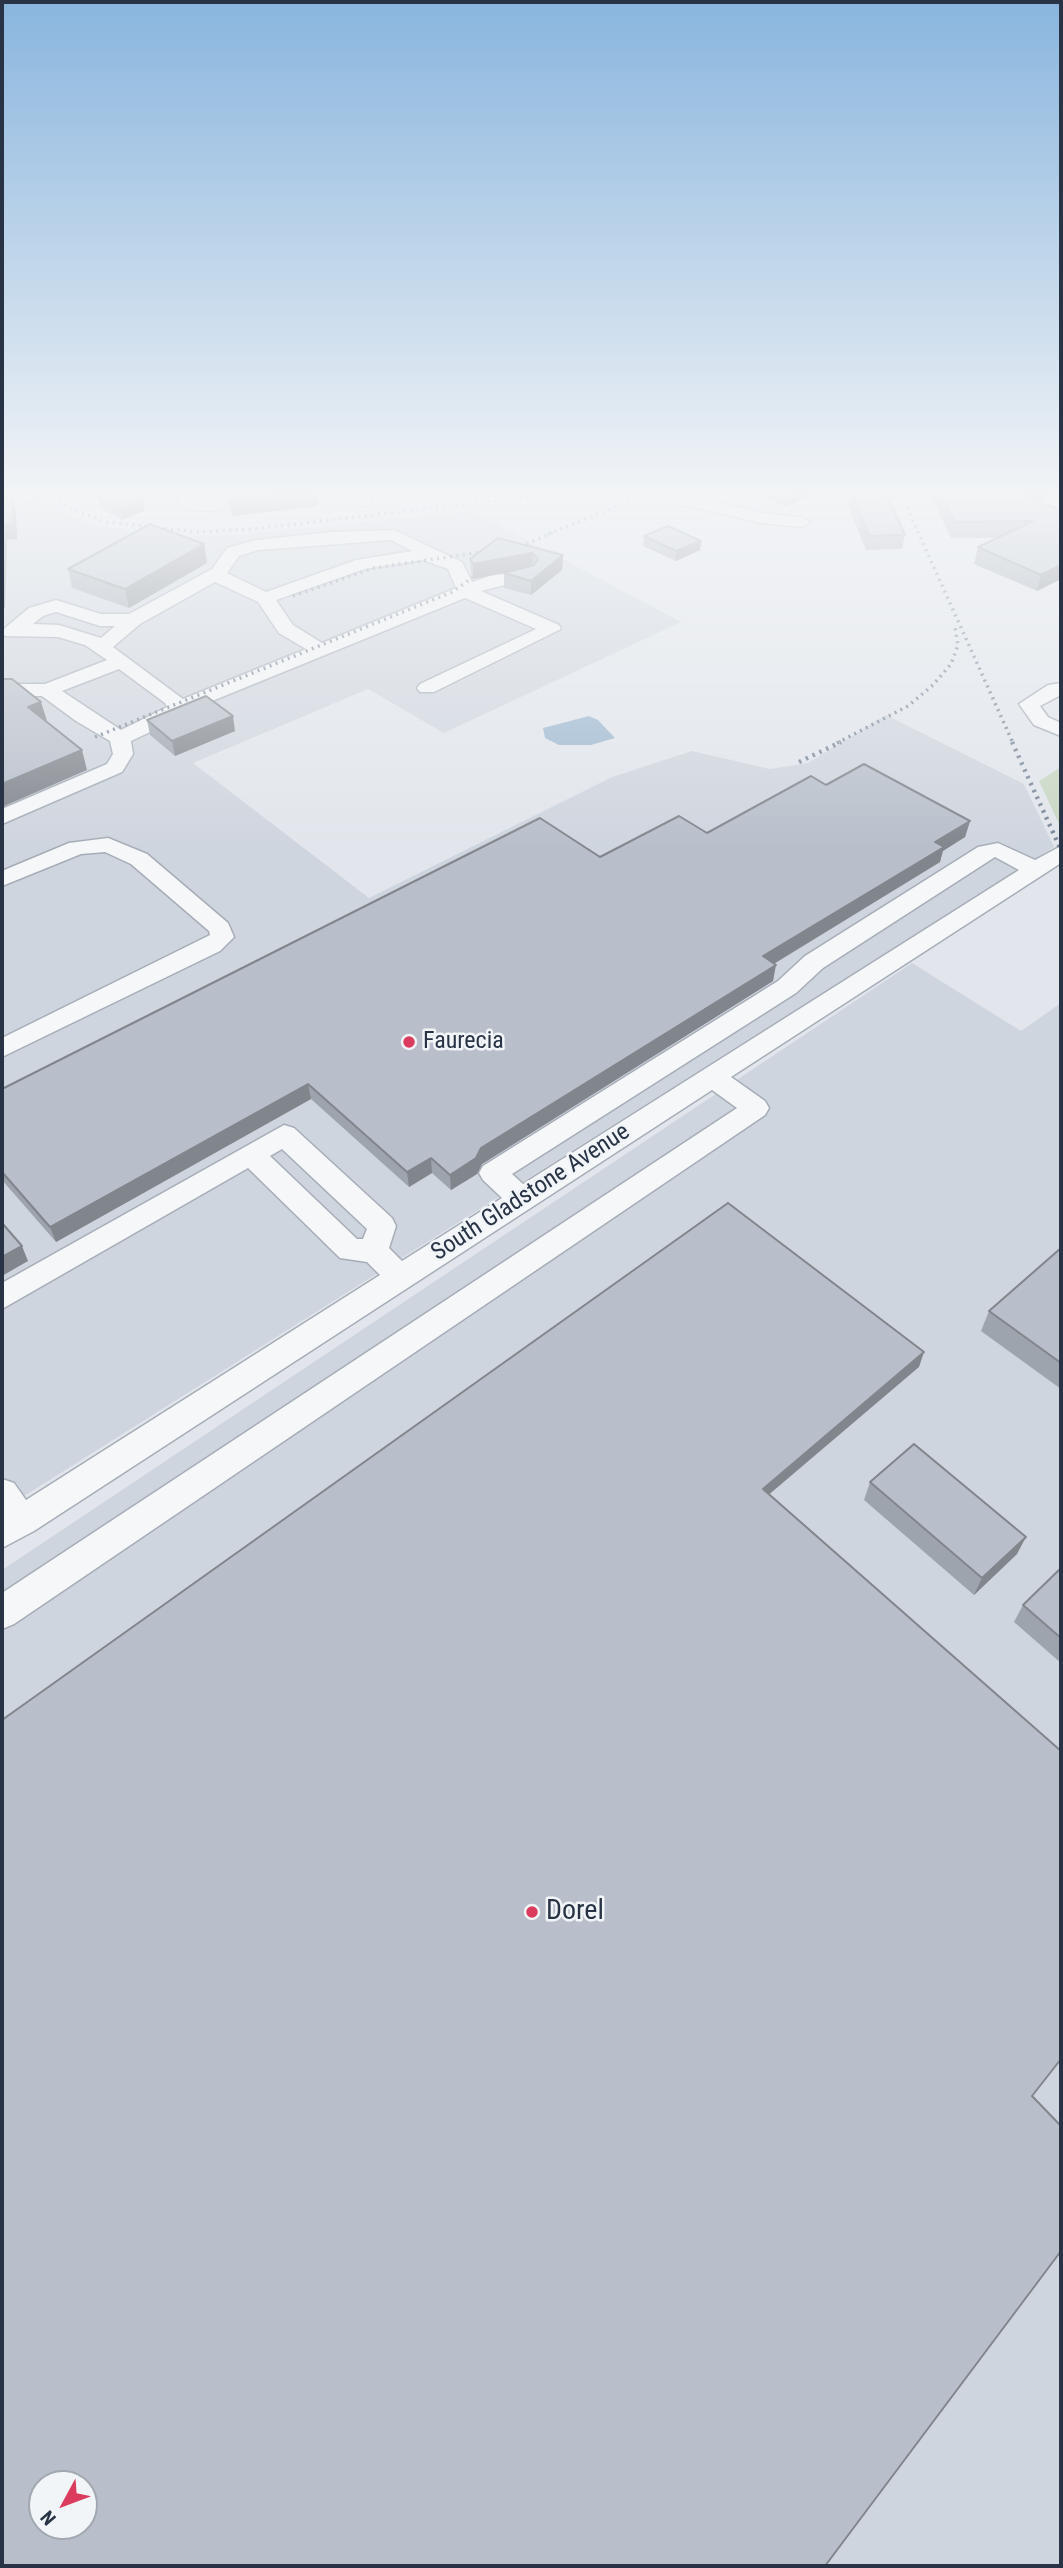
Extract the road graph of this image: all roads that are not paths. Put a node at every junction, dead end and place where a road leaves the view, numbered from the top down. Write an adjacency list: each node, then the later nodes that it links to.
1 (43, 610): 9 (street)
2 (67, 610): 7 (street)
3 (151, 610): 8 (street)
4 (273, 610): 12 (street)
5 (422, 610): 12 (street)
6 (508, 610): 14 (street)
7 (93, 618): 8 (street); 10 (street)
8 (133, 620): 11 (street)
9 (10, 633): 10 (street)
10 (70, 634): 11 (street)
11 (101, 648): 13 (street)
12 (321, 650): 18 (street)
13 (120, 662): 17 (street); 18 (street)
14 (427, 688)
15 (1061, 689): 19 (street)
16 (2, 690): 17 (street)
17 (47, 690): 20 (street)
18 (178, 708): 20 (street)
19 (1061, 730)
20 (120, 738): 21 (street)
21 (2, 817)
22 (1061, 853): 23 (street, South Gladstone Avenue)
23 (1035, 869): 25 (street); 26 (street, South Gladstone Avenue)
24 (2, 879): 27 (street)
25 (837, 947): 26 (street); 29 (street)
26 (875, 972): 28 (street, South Gladstone Avenue)
27 (2, 1048)
28 (712, 1077): 30 (street, South Gladstone Avenue); 38 (street)
29 (622, 1091): 30 (street); 32 (street)
30 (653, 1115): 32 (street, South Gladstone Avenue)
31 (251, 1154): 33 (street); 33 (street); 35 (street)
32 (522, 1199): 34 (street, South Gladstone Avenue)
33 (374, 1251): 34 (street)
34 (400, 1277): 37 (street, South Gladstone Avenue)
35 (2, 1297)
36 (2, 1493): 37 (street)
37 (12, 1527)
38 (2, 1613)

